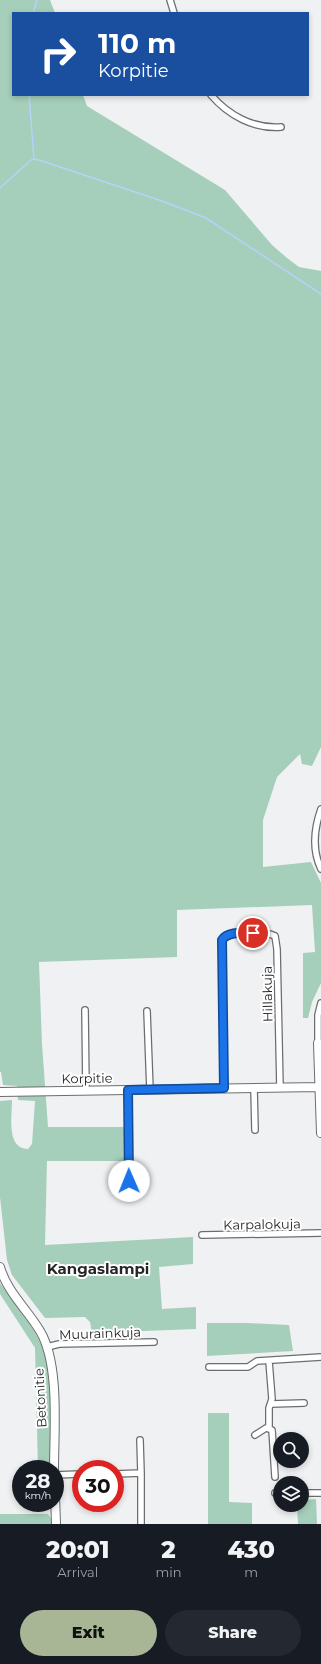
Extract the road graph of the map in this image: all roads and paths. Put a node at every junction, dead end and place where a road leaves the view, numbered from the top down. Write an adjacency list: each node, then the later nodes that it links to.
1 (170, 0): 2 (street)
2 (174, 12)
3 (212, 96): 4 (street)
4 (281, 127)
5 (321, 809): 6 (street)
6 (321, 869)
7 (321, 1003): 10 (street)
8 (85, 1010): 15 (street)
9 (148, 1011): 17 (street)
10 (319, 1040): 11 (street)
11 (319, 1087): 14 (street, Korpitie); 20 (street)
12 (224, 1088): 13 (street, Korpitie); 14 (street, Hillakuja); 17 (street, Korpitie)
13 (254, 1088): 14 (street, Korpitie); 19 (street)
14 (280, 1088)
15 (86, 1090): 16 (street, Korpitie); 18 (street, Korpitie)
16 (128, 1090): 17 (street, Korpitie); 21 (street)
17 (150, 1090)
18 (0, 1092)
19 (255, 1130)
20 (321, 1133)
21 (129, 1181)
22 (321, 1233): 23 (street, Karpalokuja)
23 (202, 1235)
24 (0, 1267): 26 (street, Betonitie)
25 (154, 1342): 26 (street, Muurainkuja)
26 (47, 1347): 35 (street, Betonitie)
27 (321, 1357): 28 (street)
28 (269, 1361): 29 (street); 31 (street)
29 (209, 1366)
30 (304, 1403): 31 (street)
31 (271, 1404): 32 (street)
32 (269, 1428): 33 (street); 38 (street)
33 (255, 1435)
34 (140, 1440): 36 (street)
35 (54, 1460)
36 (141, 1473): 37 (street); 43 (street)
37 (124, 1474)
38 (275, 1476)
39 (309, 1493): 40 (street)
40 (321, 1493)
41 (56, 1512): 42 (street)
42 (56, 1524)
43 (142, 1524)

